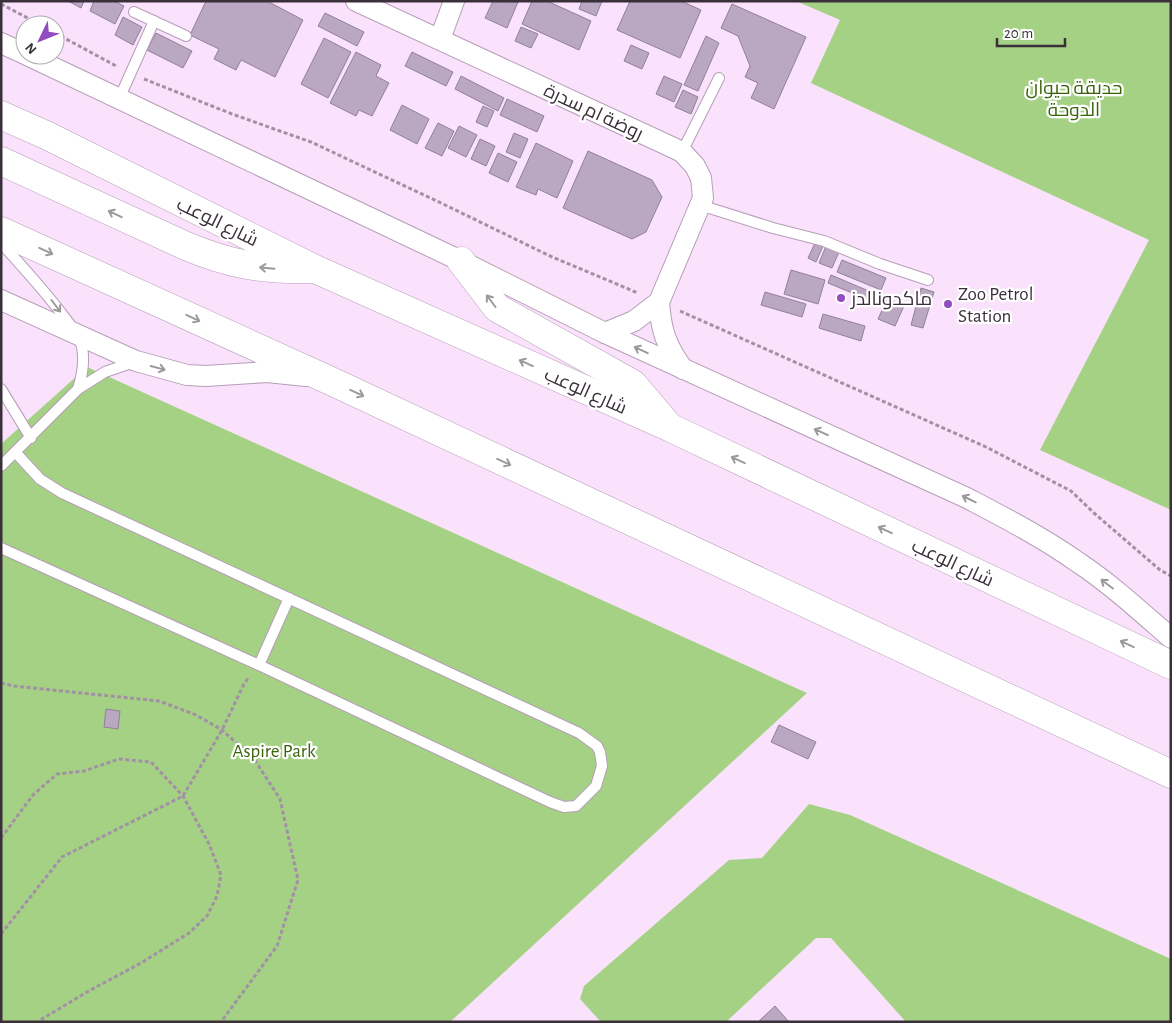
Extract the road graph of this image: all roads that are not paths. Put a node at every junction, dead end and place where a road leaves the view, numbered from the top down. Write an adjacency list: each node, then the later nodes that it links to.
1 (356, 1): 6 (street, روضة ام سدرة)
2 (454, 1): 6 (street)
3 (134, 12): 4 (lane)
4 (154, 20): 5 (lane); 11 (lane)
5 (186, 36)
6 (440, 39): 13 (street, روضة ام سدرة)
7 (1, 43): 8 (street)
8 (15, 50)
9 (47, 65): 11 (street)
10 (719, 78): 13 (lane)
11 (119, 99): 18 (street)
12 (1, 115): 19 (main road, شارع الوعب)
13 (682, 152): 15 (street, روضة ام سدرة)
14 (1, 161): 19 (main road, one-way to 14)
15 (700, 205): 20 (lane); 22 (street, روضة ام سدرة)
16 (1, 231): 27 (main road, one-way to 27)
17 (1, 243): 24 (lane, one-way to 24)
18 (461, 261): 23 (street); 30 (main road, one-way to 18)
19 (315, 269): 30 (main road, شارع الوعب, one-way to 19)
20 (928, 280)
21 (1, 300): 24 (street)
22 (659, 302): 23 (street, روضة ام سدرة); 26 (street, روضة ام سدرة)
23 (605, 333): 26 (street, one-way to 23)
24 (78, 335): 25 (street); 29 (lane)
25 (136, 361): 27 (street, one-way to 27); 29 (lane)
26 (684, 370): 36 (street, one-way to 26)
27 (333, 382): 39 (main road, one-way to 39)
28 (1, 389): 31 (lane)
29 (78, 390): 31 (lane)
30 (671, 428): 38 (main road, شارع الوعب, one-way to 30)
31 (31, 438): 32 (lane)
32 (16, 453): 33 (lane); 35 (lane)
33 (1, 466)
34 (1, 548): 37 (lane)
35 (289, 598): 37 (lane); 37 (lane)
36 (1171, 638)
37 (259, 665)
38 (1171, 665)
39 (1171, 774)

